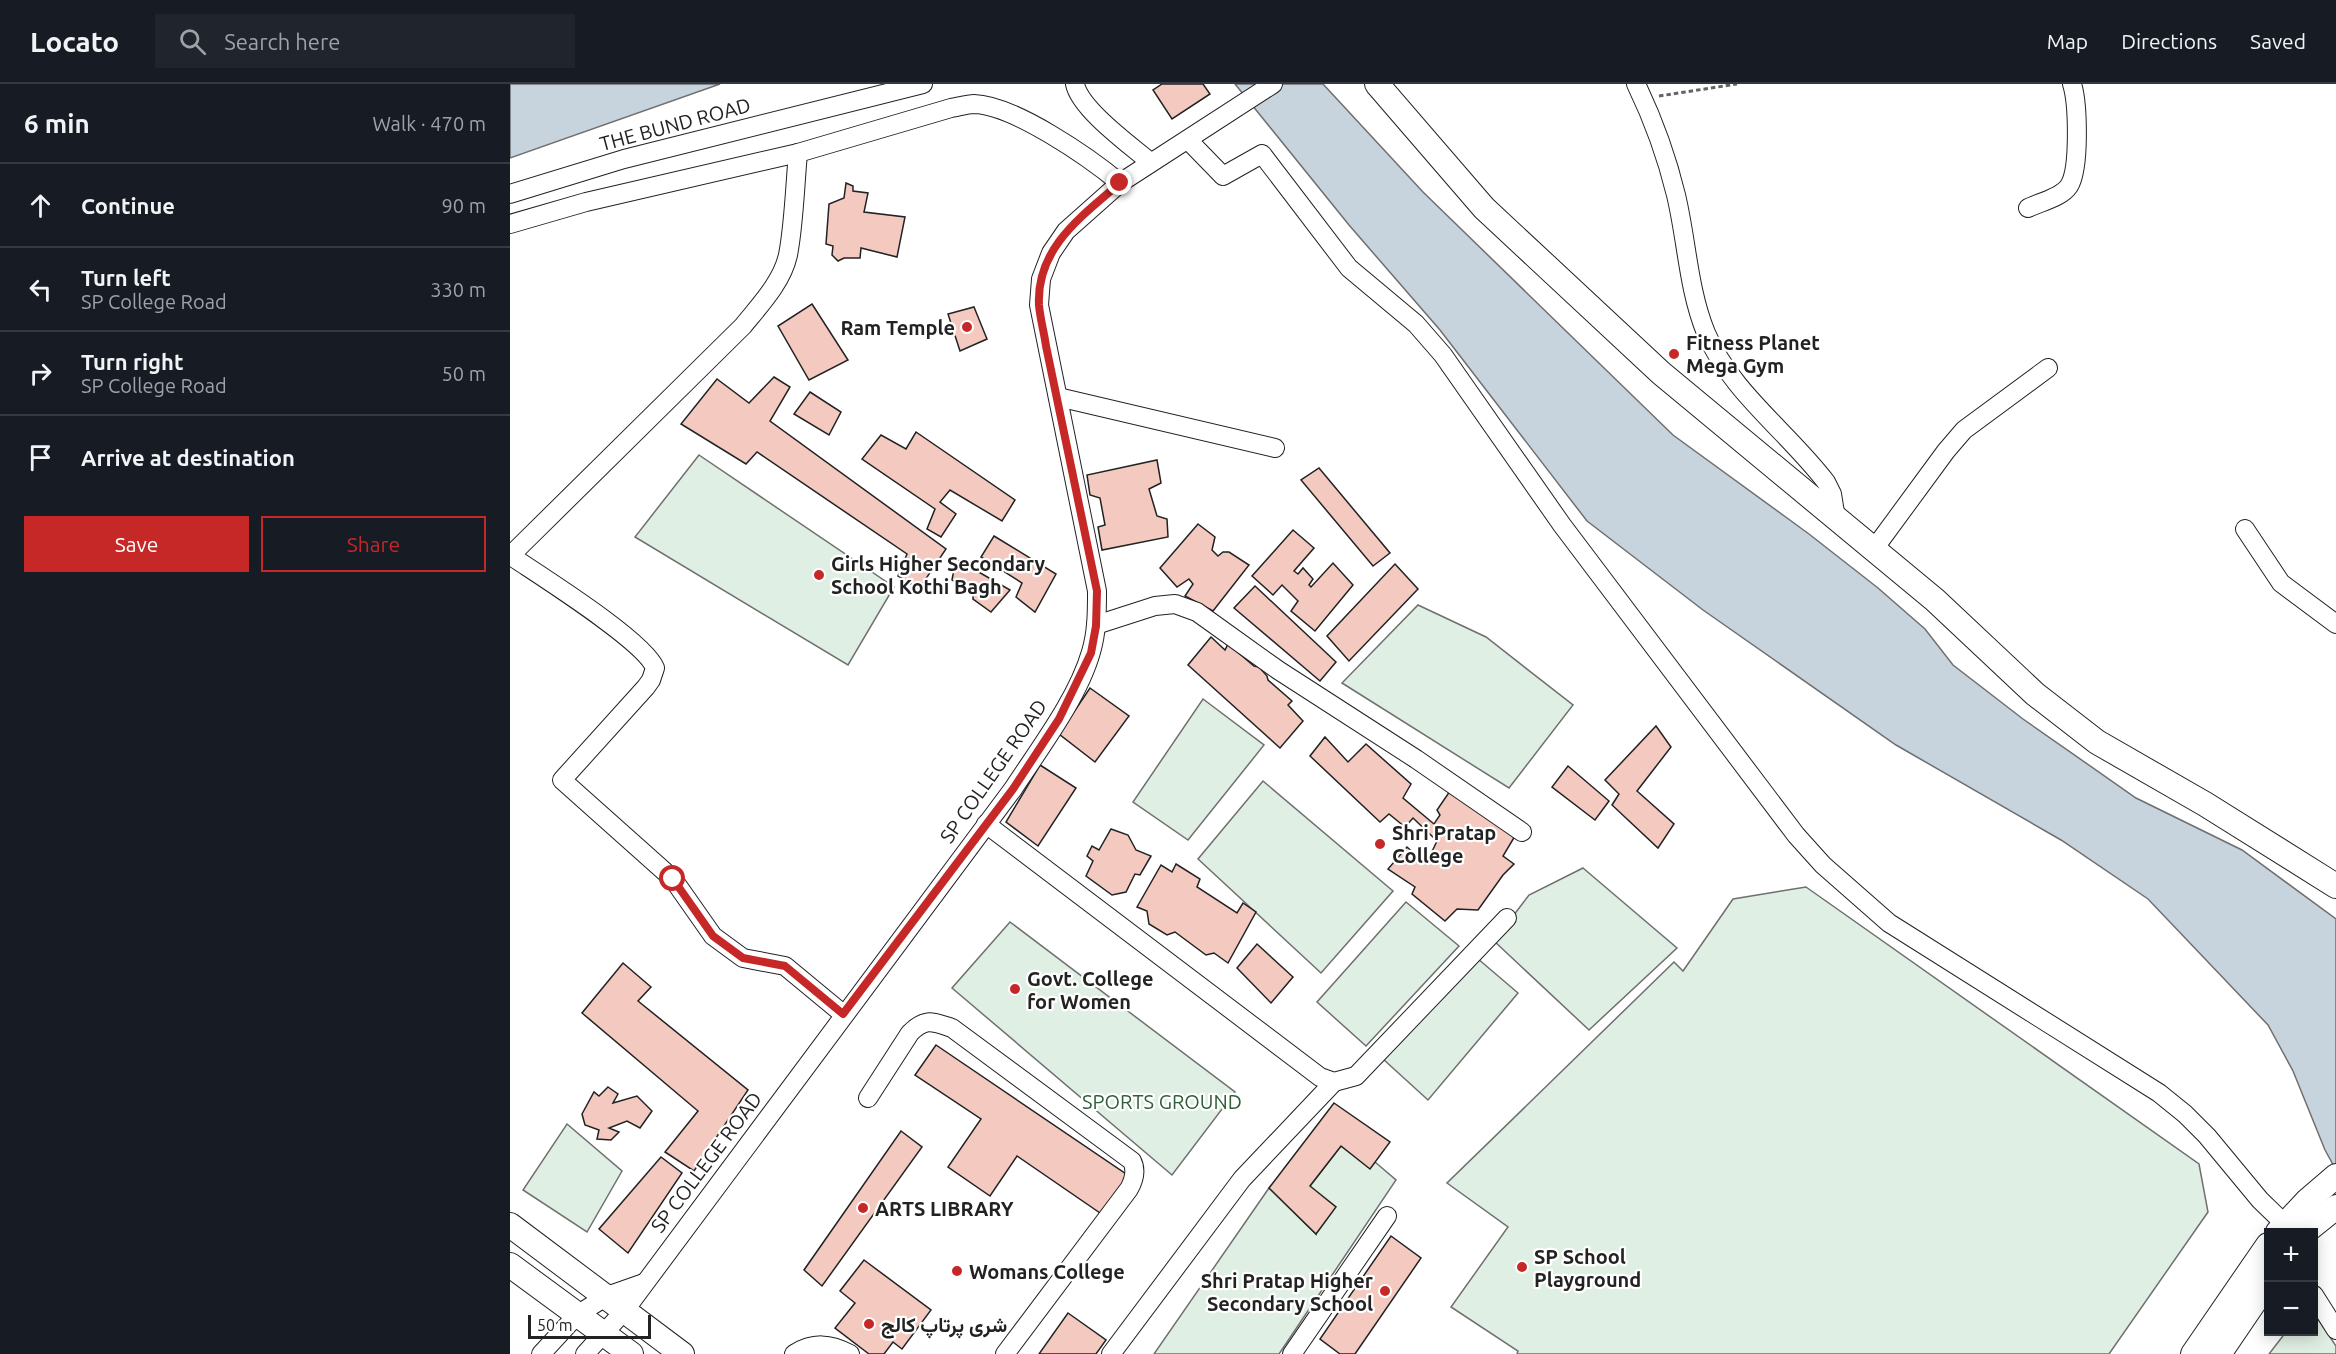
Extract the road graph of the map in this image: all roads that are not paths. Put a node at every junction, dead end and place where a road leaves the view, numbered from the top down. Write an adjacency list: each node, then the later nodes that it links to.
1 (923, 84): 11 (street, THE BUND ROAD)
2 (1074, 84): 9 (street)
3 (1273, 84): 7 (street, SP COLLEGE ROAD)
4 (1377, 84): 17 (main road)
5 (2073, 84): 12 (street)
6 (1639, 91): 17 (street)
7 (1188, 140): 9 (street, SP COLLEGE ROAD); 34 (street)
8 (798, 153): 10 (street); 13 (street); 20 (street)
9 (1150, 162): 10 (street, SP COLLEGE ROAD)
10 (1120, 183): 15 (street, SP COLLEGE ROAD)
11 (510, 194)
12 (2028, 208)
13 (510, 224)
14 (2048, 368): 19 (street)
15 (1058, 397): 16 (street); 22 (street, SP COLLEGE ROAD)
16 (1275, 448)
17 (1836, 519): 19 (main road)
18 (2245, 529): 21 (street)
19 (1874, 549): 25 (main road)
20 (510, 556): 27 (street)
21 (2336, 624)
22 (1096, 626): 23 (street, SP COLLEGE ROAD); 24 (street)
23 (986, 824): 27 (street, SP COLLEGE ROAD); 28 (street)
24 (1522, 832)
25 (2336, 886)
26 (1507, 918): 28 (street)
27 (843, 1014): 40 (street, SP COLLEGE ROAD)
28 (1334, 1082): 52 (street)
29 (868, 1098): 51 (street)
30 (2334, 1178): 35 (main road)
31 (2336, 1207): 36 (main road)
32 (1387, 1216): 53 (street)
33 (510, 1225): 40 (main road)
34 (2288, 1228)
35 (2292, 1228)
36 (2294, 1228)
37 (2264, 1251): 54 (main road)
38 (510, 1265): 42 (main road)
39 (2264, 1288): 55 (main road)
40 (616, 1303): 42 (street); 44 (street); 48 (main road)
41 (2318, 1303): 43 (street)
42 (577, 1315): 44 (main road); 45 (street)
43 (2336, 1330)
44 (602, 1332): 46 (street); 47 (main road)
45 (541, 1354)
46 (585, 1354)
47 (631, 1354)
48 (682, 1354)
49 (794, 1354): 50 (street)
50 (850, 1354)
51 (1005, 1354)
52 (1111, 1354)
53 (1292, 1354)
54 (2193, 1354)
55 (2219, 1354)

